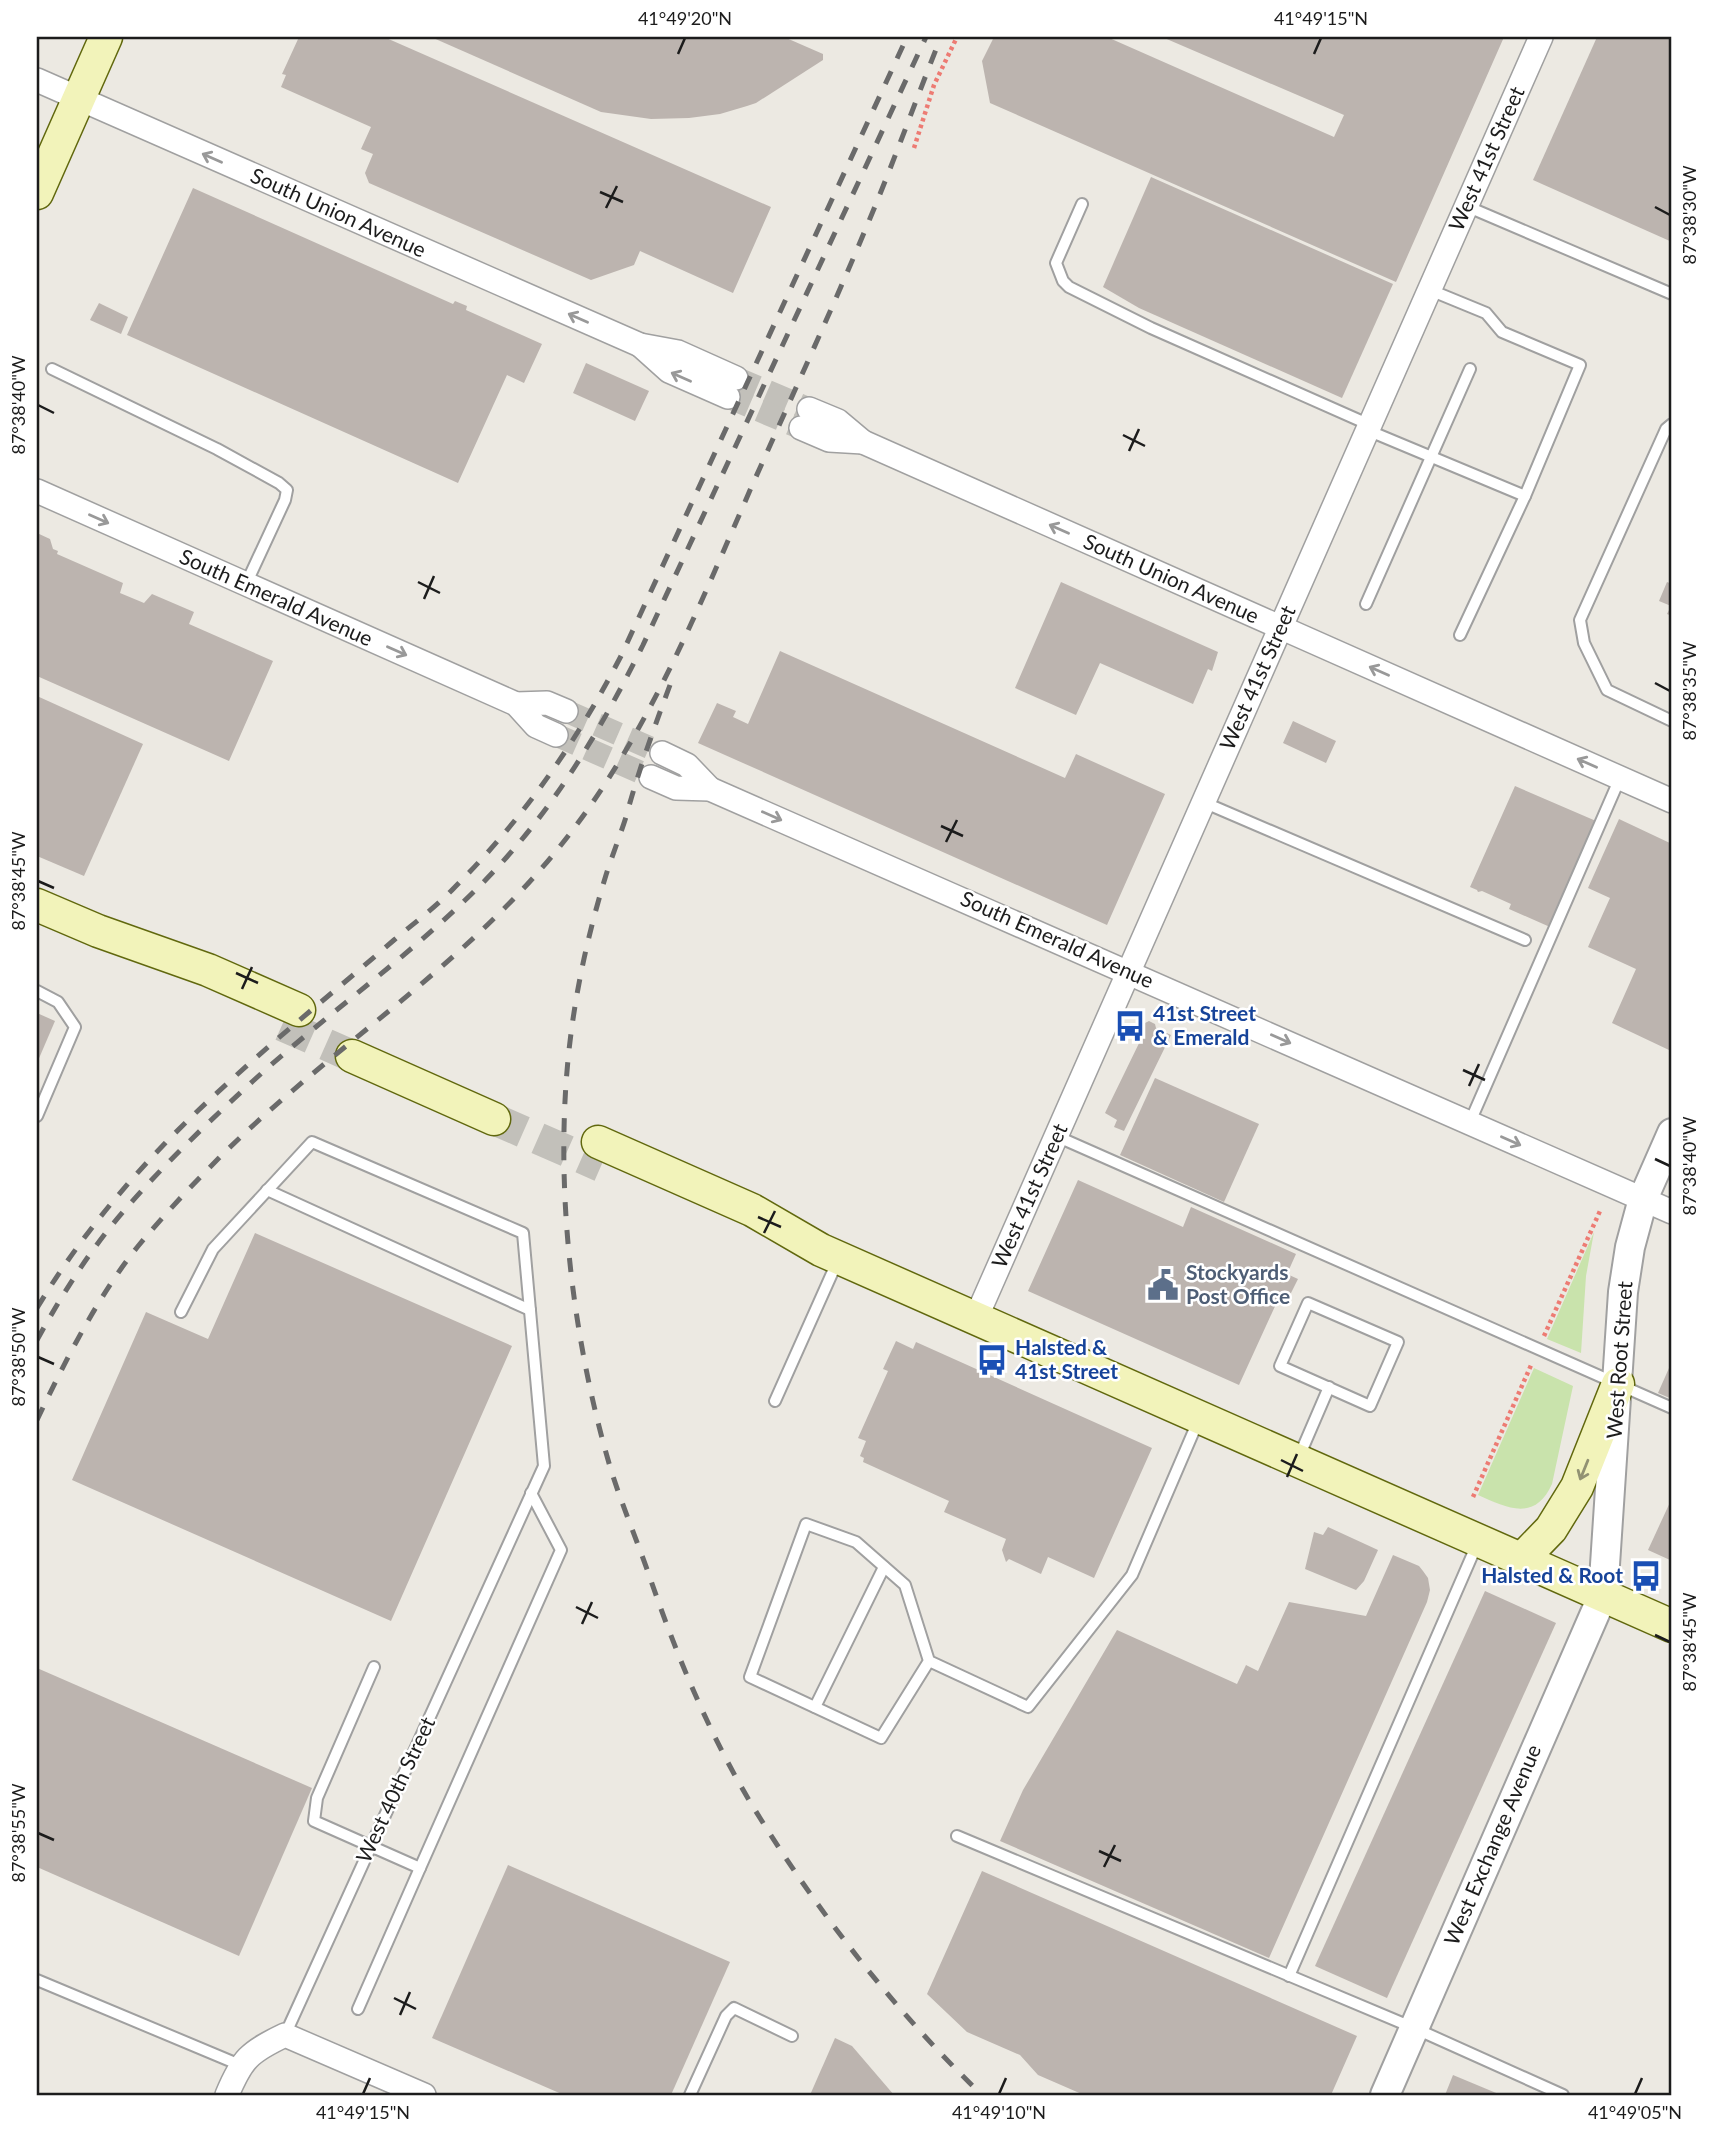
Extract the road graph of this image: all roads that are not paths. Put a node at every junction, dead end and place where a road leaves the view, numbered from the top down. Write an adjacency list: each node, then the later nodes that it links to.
1 (106, 37): 4 (main road)
2 (1541, 37): 7 (street, West 41st Street)
3 (37, 80): 4 (street, South Union Avenue)
4 (78, 99): 5 (main road); 12 (street, South Union Avenue, one-way to 4)
5 (37, 192)
6 (1082, 204): 15 (lane)
7 (1466, 206): 8 (street, West 41st Street); 9 (lane)
8 (1430, 290): 15 (street, West 41st Street); 18 (lane)
9 (1672, 294)
10 (52, 369): 19 (lane)
11 (1470, 369): 16 (lane)
12 (732, 388)
13 (805, 418): 21 (street, South Union Avenue, one-way to 13)
14 (1672, 424): 25 (lane)
15 (1368, 428): 16 (lane); 21 (street, West 41st Street)
16 (1431, 457): 18 (lane); 20 (lane)
17 (37, 491): 19 (street, South Emerald Avenue, one-way to 19)
18 (1525, 496): 22 (lane)
19 (246, 584): 23 (street, South Emerald Avenue, one-way to 23)
20 (1366, 604)
21 (1280, 627): 29 (street, South Union Avenue, one-way to 21); 32 (street, West 41st Street)
22 (1460, 635)
23 (516, 705): 24 (street, South Emerald Avenue); 26 (street, South Emerald Avenue)
24 (566, 711)
25 (1672, 721)
26 (556, 735)
27 (662, 753): 30 (street, South Emerald Avenue)
28 (651, 776): 30 (street, South Emerald Avenue)
29 (1620, 778): 31 (street, South Union Avenue); 41 (lane)
30 (710, 789): 35 (street, South Emerald Avenue, one-way to 35)
31 (1672, 801)
32 (1203, 802): 34 (lane); 35 (street, West 41st Street)
33 (37, 905): 37 (main road)
34 (1525, 940)
35 (1129, 971): 41 (street, South Emerald Avenue, one-way to 41); 43 (street, West 41st Street)
36 (37, 991): 40 (lane)
37 (290, 1018)
38 (361, 1049): 39 (main road)
39 (494, 1108)
40 (37, 1116)
41 (1470, 1122): 46 (street, South Emerald Avenue, one-way to 46)
42 (1672, 1133): 46 (street, West Root Street)
43 (1056, 1136): 51 (street, West 41st Street); 52 (lane)
44 (600, 1154): 48 (main road)
45 (267, 1190): 49 (lane); 49 (lane); 50 (lane)
46 (1643, 1199): 47 (street, South Emerald Avenue); 52 (street, West Root Street)
47 (1672, 1212)
48 (830, 1254): 51 (main road); 54 (lane)
49 (530, 1310): 58 (lane, West 40th Street)
50 (181, 1312)
51 (976, 1318): 56 (main road)
52 (1618, 1384): 55 (lane); 60 (main road, one-way to 60); 62 (street, West Root Street)
53 (1329, 1387): 53 (lane); 57 (lane)
54 (775, 1401)
55 (1672, 1408)
56 (1200, 1417): 57 (main road); 64 (lane)
57 (1297, 1459): 59 (main road)
58 (531, 1493): 68 (lane, West 40th Street); 69 (lane)
59 (1479, 1540): 60 (main road); 70 (lane)
60 (1522, 1559): 62 (main road)
61 (884, 1567): 64 (lane); 66 (lane); 66 (lane)
62 (1603, 1595): 63 (main road); 73 (street, West Exchange Avenue)
63 (1672, 1626)
64 (929, 1661): 66 (lane)
65 (374, 1667): 68 (lane)
66 (815, 1707)
67 (957, 1836): 70 (lane)
68 (370, 1846): 69 (lane); 74 (lane, West 40th Street)
69 (421, 1868): 72 (lane)
70 (1289, 1976): 73 (lane)
71 (37, 1980): 76 (lane)
72 (358, 2009)
73 (1414, 2028): 80 (street, West Exchange Avenue); 81 (lane)
74 (285, 2035): 76 (street); 78 (street)
75 (792, 2036): 79 (lane)
76 (240, 2065): 77 (street)
77 (227, 2095)
78 (424, 2095)
79 (690, 2095)
80 (1385, 2095)
81 (1563, 2095)

